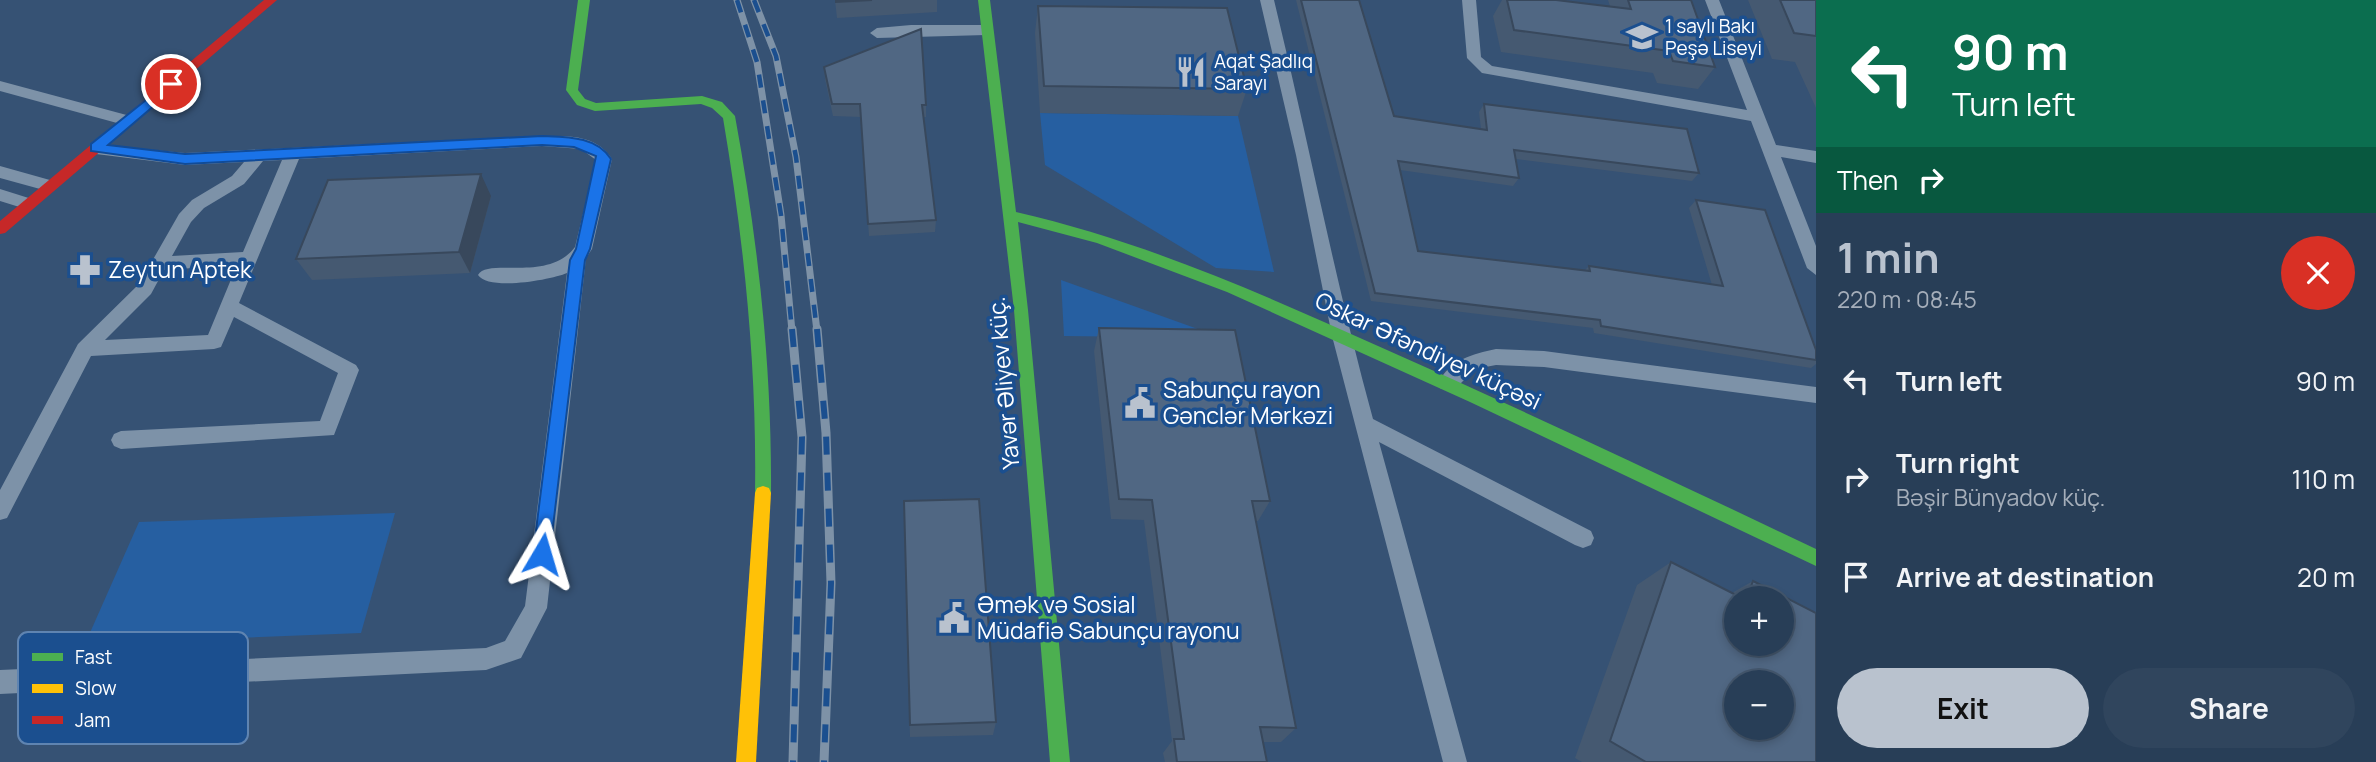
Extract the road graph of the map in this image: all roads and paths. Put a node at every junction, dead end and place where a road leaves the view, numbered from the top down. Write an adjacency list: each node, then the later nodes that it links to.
1 (271, 0): 11 (street)
2 (584, 0): 41 (street)
3 (984, 0): 7 (street, Yavər Əliyev küç.)
4 (1268, 0): 29 (lane)
5 (1469, 0): 10 (lane)
6 (1712, 0): 10 (lane)
7 (986, 30): 8 (lane); 21 (street, Yavər Əliyev küç.)
8 (877, 33)
9 (0, 86): 11 (lane)
10 (1757, 117): 13 (lane)
11 (128, 121): 12 (street)
12 (96, 148): 15 (lane); 18 (street)
13 (1770, 150): 16 (lane); 26 (lane)
14 (292, 155): 15 (lane); 23 (lane); 24 (lane)
15 (257, 157): 25 (lane)
16 (1816, 157)
17 (0, 172): 18 (lane)
18 (51, 186): 20 (street)
19 (0, 195): 20 (lane)
20 (29, 204): 22 (street)
21 (1009, 215): 29 (street, Oskar Əfəndiyev küçəsi); 42 (street, Yavər Əliyev küç.)
22 (0, 229)
23 (247, 258): 25 (lane); 28 (lane)
24 (578, 260): 27 (lane); 38 (lane)
25 (159, 264): 30 (lane)
26 (1816, 268)
27 (487, 275)
28 (229, 306): 30 (lane); 34 (lane)
29 (1341, 336): 31 (street, Oskar Əfəndiyev küçəsi); 33 (lane)
30 (85, 349): 35 (lane)
31 (1448, 383): 32 (lane); 37 (street, Oskar Əfəndiyev küçəsi)
32 (1816, 395)
33 (1364, 424): 36 (lane); 43 (lane)
34 (121, 440)
35 (0, 511)
36 (1583, 538)
37 (1816, 558)
38 (248, 670)
39 (18, 681): 40 (lane)
40 (0, 682)
41 (746, 762)
42 (1060, 762)
43 (1455, 762)

